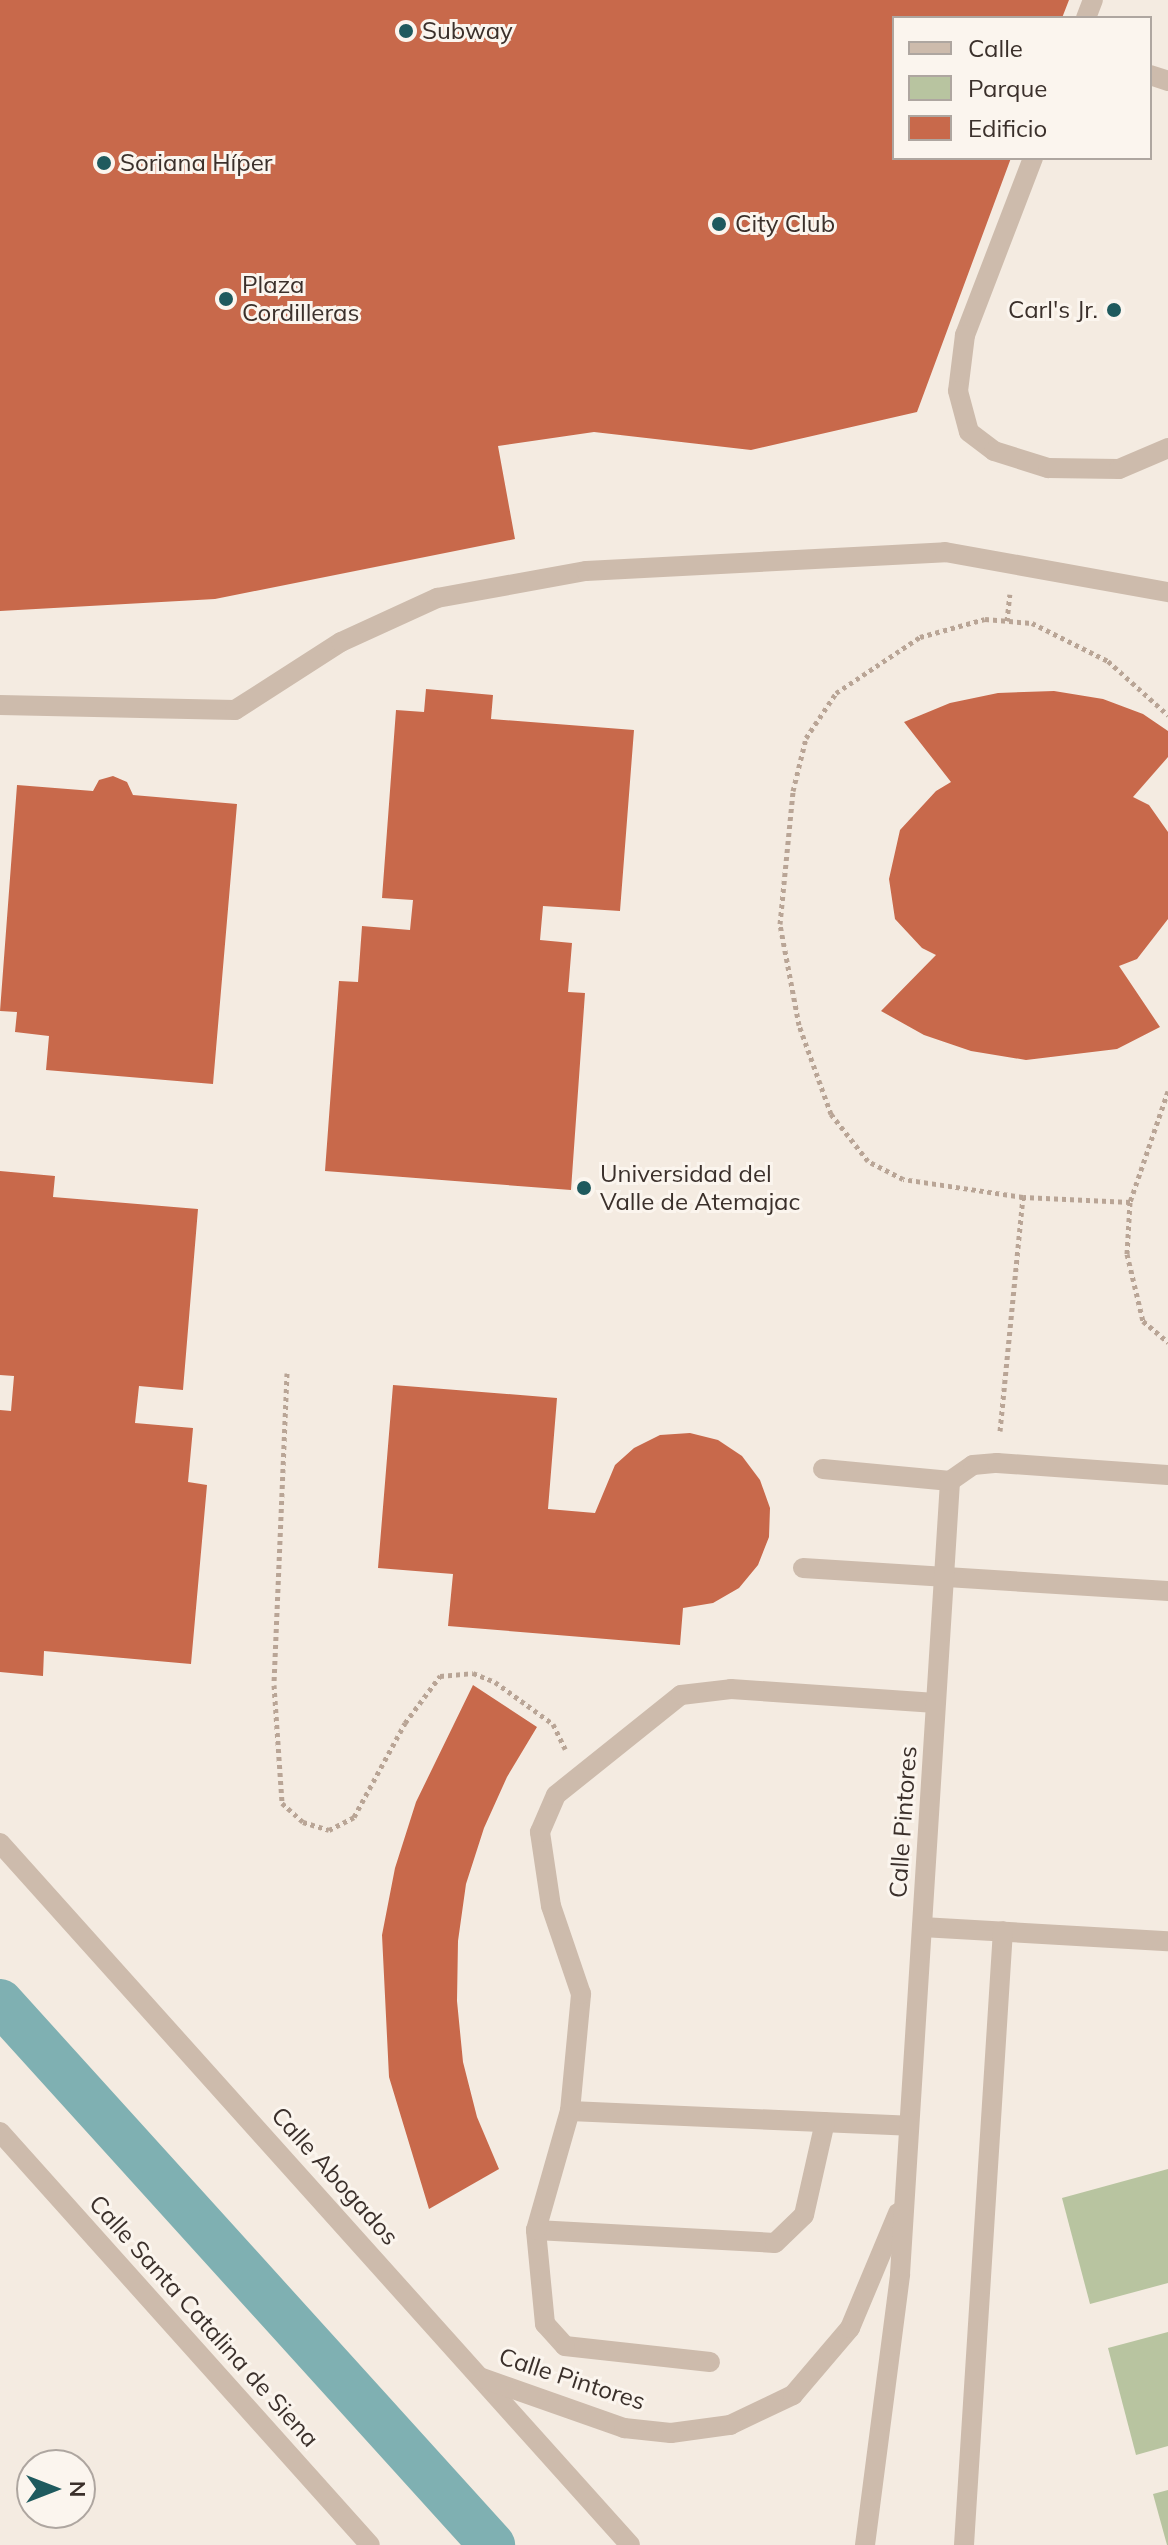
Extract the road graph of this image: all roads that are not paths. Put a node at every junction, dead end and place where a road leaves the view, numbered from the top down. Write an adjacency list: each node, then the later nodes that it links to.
1 (1032, 160): 2 (street)
2 (1168, 448)
3 (1168, 592): 4 (street)
4 (0, 705)
5 (823, 1469): 7 (street)
6 (1168, 1475): 7 (street)
7 (950, 1481): 9 (street, Calle Pintores)
8 (803, 1568): 9 (street)
9 (944, 1581): 10 (street); 11 (street, Calle Pintores)
10 (1168, 1591)
11 (936, 1703): 13 (street, Calle Pintores); 16 (street)
12 (0, 1843): 23 (street, Calle Abogados)
13 (922, 1927): 14 (street); 18 (street, Calle Pintores)
14 (1003, 1931): 15 (street); 27 (street)
15 (1168, 1941)
16 (570, 2111): 17 (street); 21 (street)
17 (825, 2122): 18 (street); 21 (street)
18 (909, 2126): 20 (street, Calle Pintores)
19 (0, 2132): 24 (street, Calle Santa Catalina de Siena)
20 (905, 2194): 23 (street, Calle Pintores); 26 (street, Calle Pintores)
21 (536, 2230): 22 (street)
22 (710, 2362)
23 (479, 2377): 25 (street, Calle Abogados)
24 (370, 2545)
25 (630, 2545)
26 (865, 2545)
27 (964, 2545)

